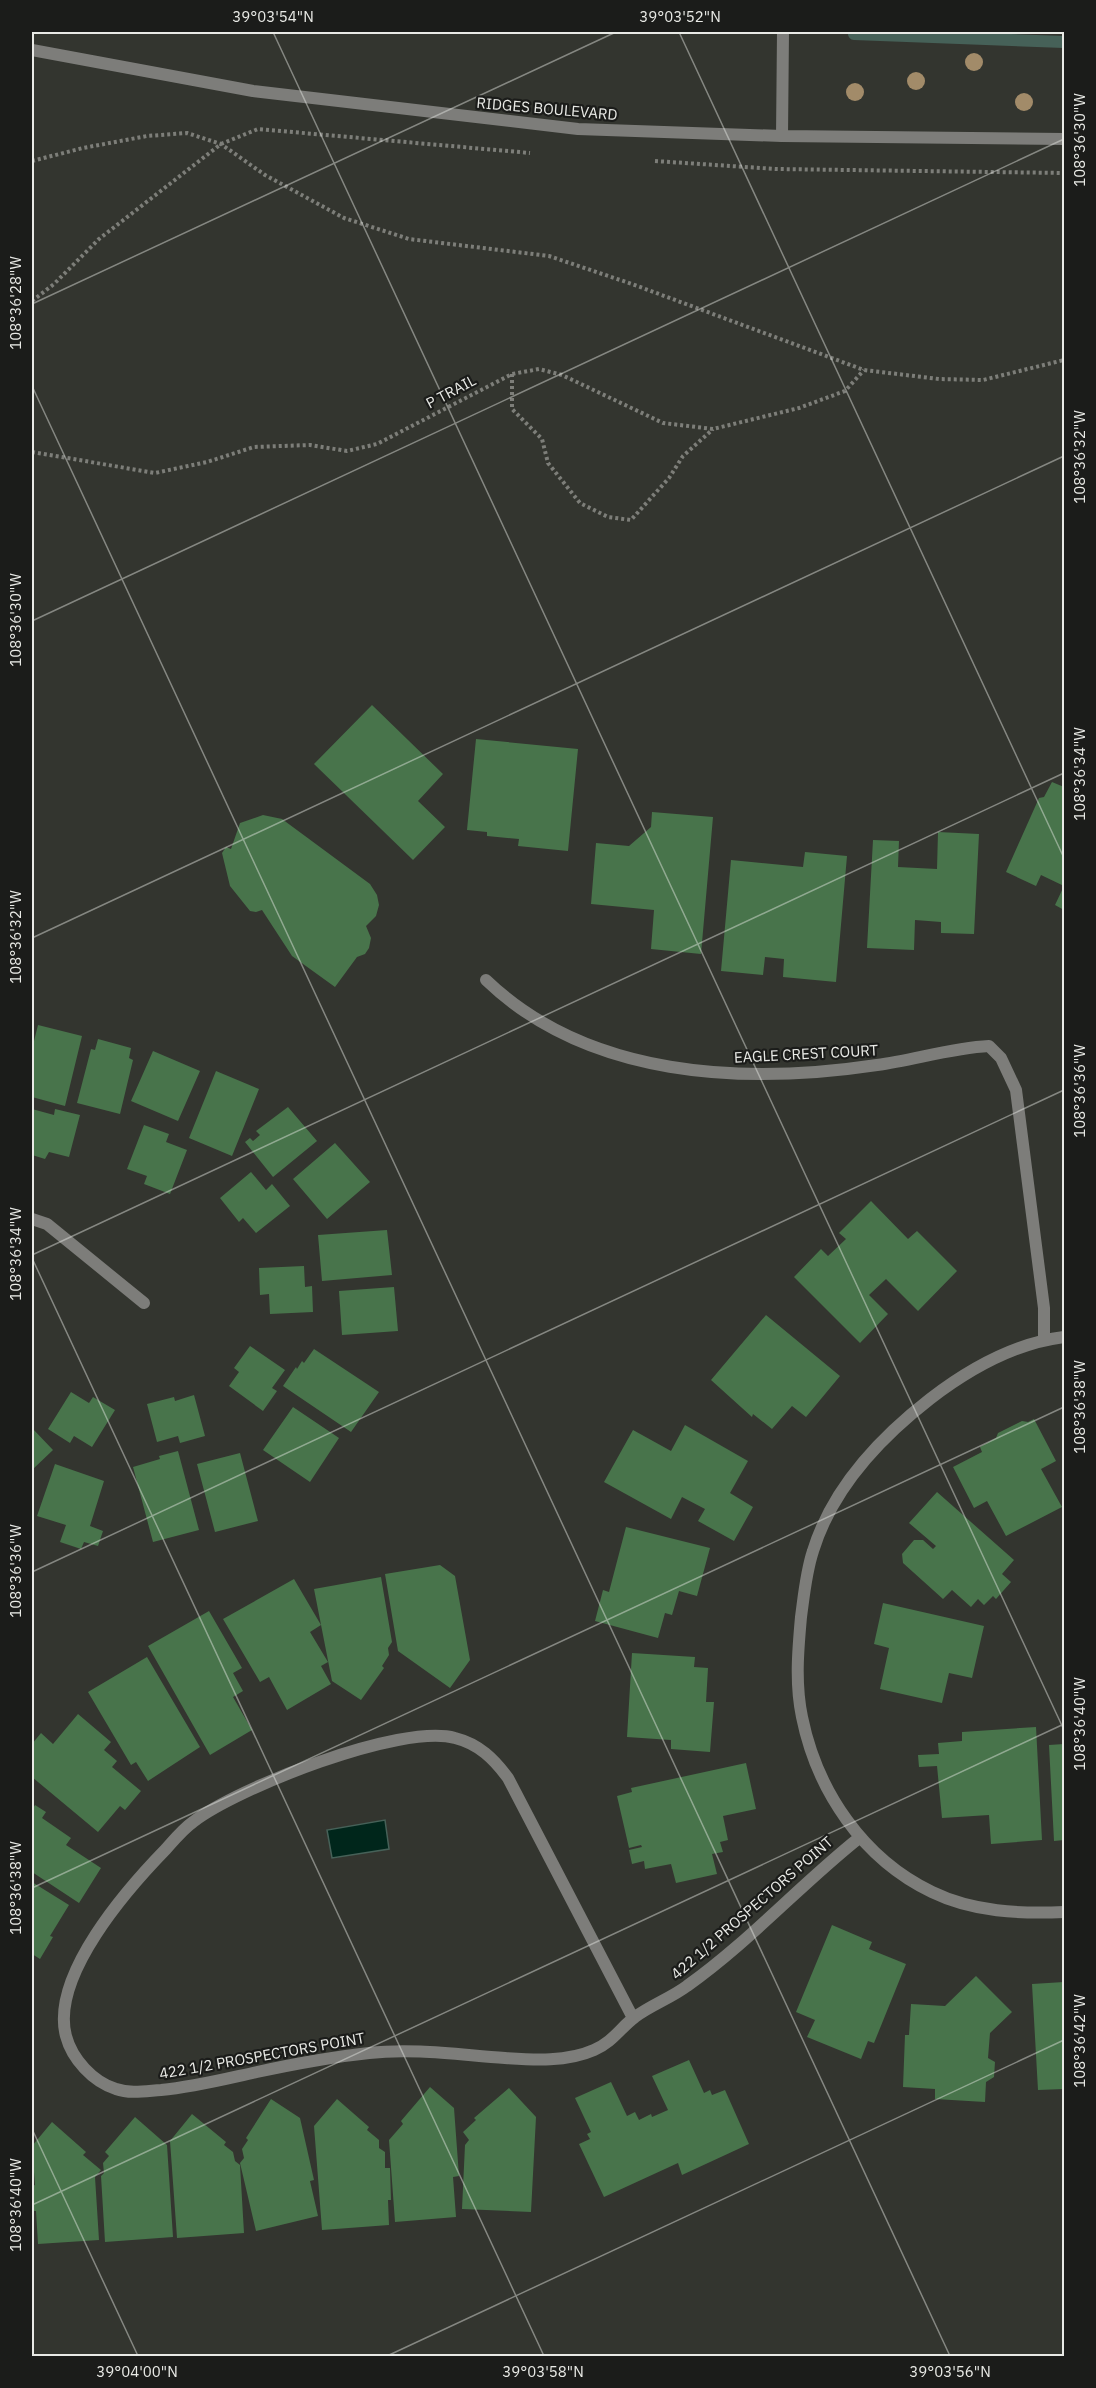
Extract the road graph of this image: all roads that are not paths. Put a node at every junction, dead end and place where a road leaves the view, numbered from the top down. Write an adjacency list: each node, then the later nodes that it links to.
1 (783, 32): 3 (street)
2 (32, 50): 3 (street, RIDGES BOULEVARD)
3 (782, 136): 4 (street, RIDGES BOULEVARD)
4 (1065, 139)
5 (486, 980): 9 (street, EAGLE CREST COURT)
6 (32, 1219): 7 (street)
7 (144, 1303)
8 (1065, 1337): 9 (street)
9 (1044, 1340): 10 (street)
10 (859, 1838): 11 (street); 12 (street, 422 1/2 PROSPECTORS POINT)
11 (1065, 1912)
12 (633, 2018): 12 (street, 422 1/2 PROSPECTORS POINT)

